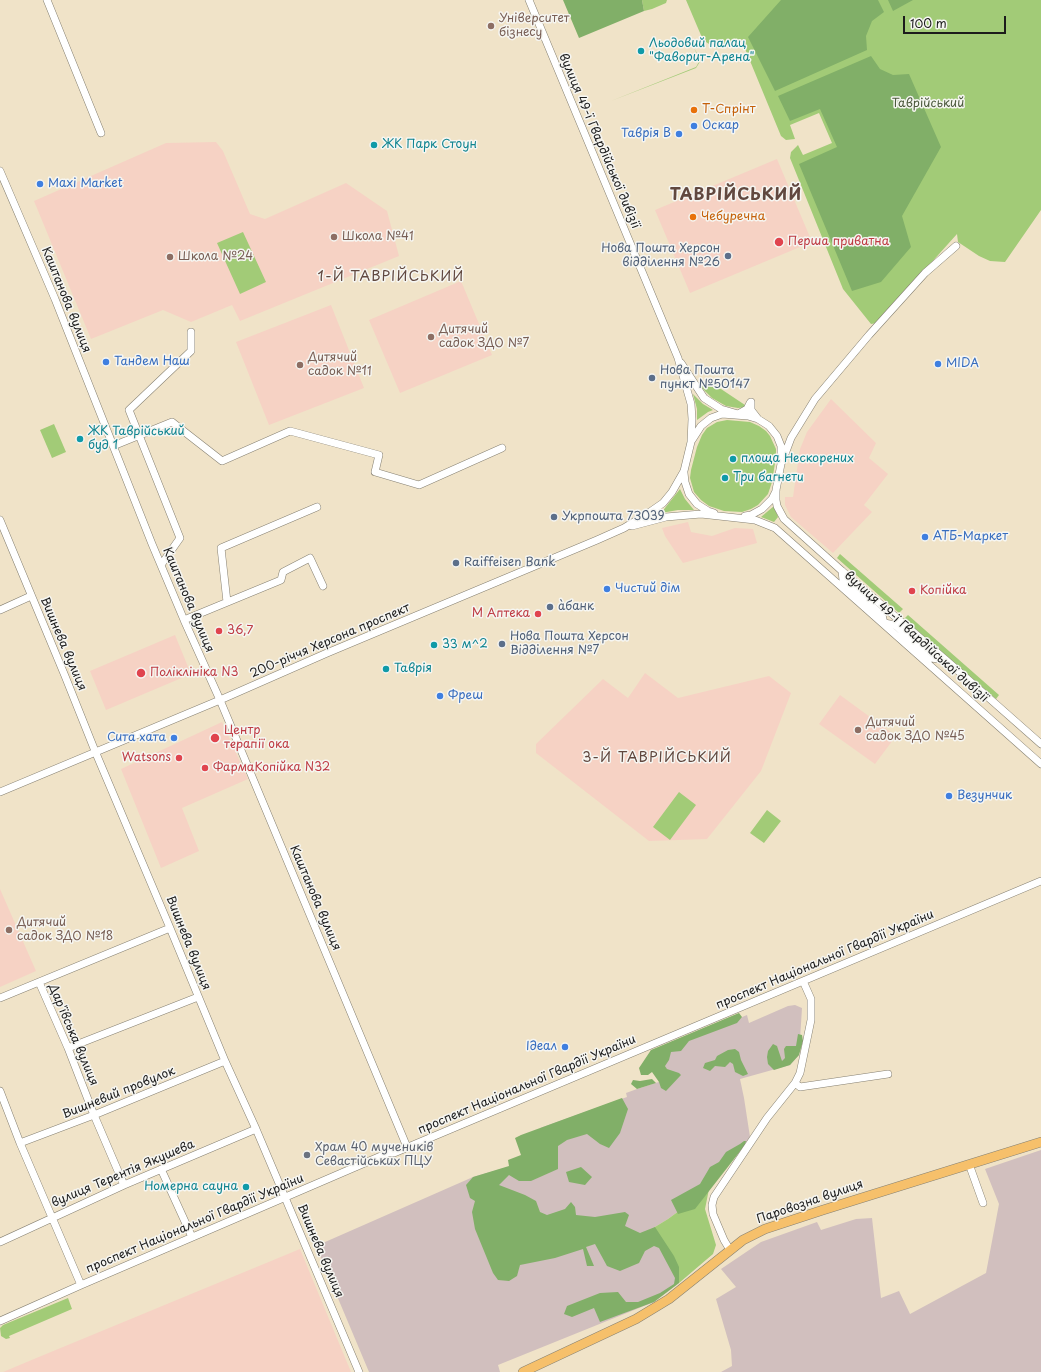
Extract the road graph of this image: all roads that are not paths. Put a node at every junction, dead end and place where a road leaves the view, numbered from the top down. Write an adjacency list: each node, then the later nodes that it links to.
1 (47, 0): 3 (street)
2 (529, 0): 7 (street, вулиця 49-ї Гвардійської дивізії)
3 (101, 133)
4 (0, 171): 14 (street, Каштанова вулиця)
5 (956, 246): 10 (street)
6 (191, 332): 11 (street)
7 (678, 358): 8 (street); 13 (street)
8 (738, 414): 9 (street); 9 (street); 13 (street)
9 (758, 419): 12 (street)
10 (794, 433): 12 (street); 16 (street)
11 (139, 435): 14 (street); 15 (street); 24 (street)
12 (777, 436): 16 (street)
13 (690, 442): 17 (street)
14 (113, 446): 24 (street, Каштанова вулиця)
15 (502, 448)
16 (781, 464): 18 (street)
17 (684, 471): 20 (street); 23 (street)
18 (776, 490): 21 (street); 25 (street, вулиця 49-ї Гвардійської дивізії)
19 (318, 507): 28 (street)
20 (721, 516): 21 (street); 23 (street)
21 (737, 517): 31 (street, вулиця 49-ї Гвардійської дивізії)
22 (0, 520): 27 (street, Вишнева вулиця)
23 (624, 528): 33 (street, 200-річчя Херсона проспект)
24 (161, 565): 30 (street, Каштанова вулиця)
25 (842, 571): 31 (street); 32 (street, вулиця 49-ї Гвардійської дивізії)
26 (323, 586): 28 (street)
27 (31, 596): 29 (street); 35 (street, Вишнева вулиця)
28 (227, 602): 30 (street)
29 (0, 610)
30 (184, 620): 33 (street, Каштанова вулиця)
31 (884, 623): 32 (street); 36 (street, вулиця 49-ї Гвардійської дивізії)
32 (947, 661): 34 (street, вулиця 49-ї Гвардійської дивізії)
33 (220, 700): 35 (street, 200-річчя Херсона проспект); 53 (street, Каштанова вулиця)
34 (1041, 744)
35 (95, 751): 37 (street, 200-річчя Херсона проспект); 39 (street, Вишнева вулиця)
36 (1041, 764)
37 (0, 792)
38 (1041, 881): 40 (street, проспект Національної Гвардії України)
39 (170, 928): 41 (street); 42 (street, Вишнева вулиця)
40 (803, 981): 47 (street); 53 (street, проспект Національної Гвардії України)
41 (39, 982): 43 (street); 44 (street, Дар'ївська вулиця)
42 (198, 997): 44 (street); 45 (street, Вишнева вулиця)
43 (0, 998)
44 (68, 1048): 49 (street, Дар'ївська вулиця)
45 (225, 1061): 49 (street, Вишневий провулок); 50 (street, Вишнева вулиця)
46 (888, 1074): 47 (street)
47 (795, 1083): 62 (street)
48 (0, 1091): 52 (street)
49 (94, 1115): 52 (street, Вишневий провулок); 56 (street, Дар'ївська вулиця)
50 (256, 1129): 55 (street, вулиця Терентія Якушева); 57 (street, Вишнева вулиця)
51 (1041, 1142): 54 (main road, Паровозна вулиця)
52 (20, 1143): 59 (street)
53 (408, 1147): 57 (street, проспект Національної Гвардії України)
54 (969, 1164): 58 (street); 62 (main road, Паровозна вулиця)
55 (161, 1169): 56 (street, вулиця Терентія Якушева); 60 (street)
56 (124, 1185): 59 (street, вулиця Терентія Якушева)
57 (285, 1198): 60 (street, проспект Національної Гвардії України); 65 (street, Вишнева вулиця)
58 (984, 1204)
59 (52, 1217): 61 (street, вулиця Терентія Якушева); 63 (street)
60 (192, 1237): 63 (street, проспект Національної Гвардії України)
61 (0, 1242)
62 (730, 1250): 66 (main road, Паровозна вулиця)
63 (81, 1285): 64 (street, проспект Національної Гвардії України)
64 (0, 1321)
65 (359, 1372)
66 (523, 1372)

